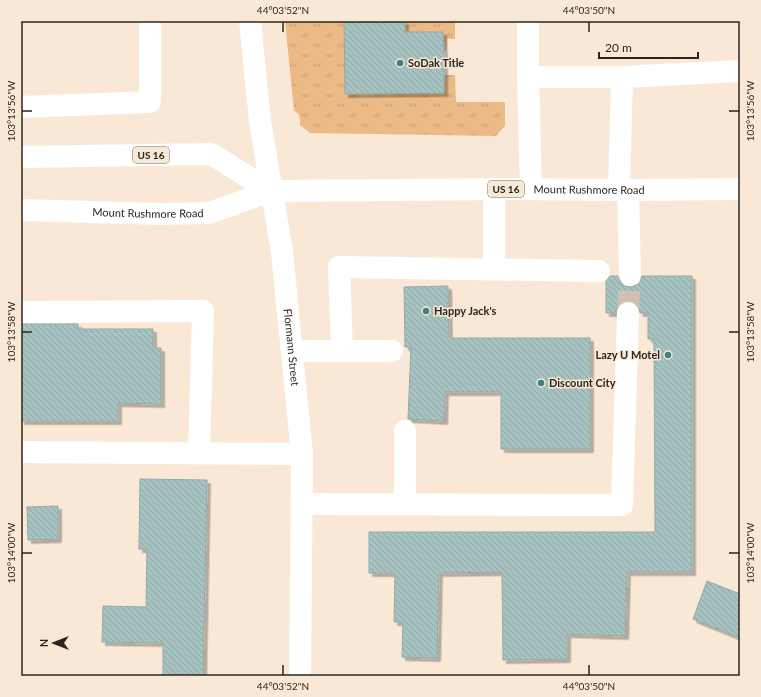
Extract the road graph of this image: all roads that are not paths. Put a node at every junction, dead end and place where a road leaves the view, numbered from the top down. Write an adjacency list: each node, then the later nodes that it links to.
1 (150, 21): 7 (main road)
2 (250, 21): 13 (main road, Flormann Street)
3 (528, 21): 5 (main road)
4 (740, 71): 6 (main road)
5 (528, 77): 6 (main road); 10 (main road)
6 (622, 77): 12 (main road)
7 (21, 107)
8 (21, 157): 13 (main road, US 16)
9 (494, 189): 10 (main road, Mount Rushmore Road / US 16); 13 (main road, Mount Rushmore Road / US 16); 15 (main road)
10 (530, 189): 12 (main road, Mount Rushmore Road / US 16)
11 (740, 189): 12 (main road, Mount Rushmore Road / US 16)
12 (624, 190): 17 (main road)
13 (271, 191): 14 (main road, Mount Rushmore Road / US 16); 20 (main road, Flormann Street)
14 (21, 210)
15 (494, 270): 16 (main road); 21 (main road)
16 (599, 272)
17 (630, 275)
18 (21, 312): 25 (main road)
19 (628, 313): 28 (main road)
20 (292, 351): 21 (main road); 26 (main road, Flormann Street)
21 (342, 351): 22 (main road)
22 (392, 351)
23 (405, 431): 28 (main road)
24 (21, 452): 25 (main road)
25 (199, 453): 26 (main road)
26 (302, 454): 27 (main road, Flormann Street)
27 (302, 504): 28 (main road); 29 (main road, Flormann Street)
28 (405, 504)
29 (300, 676)

